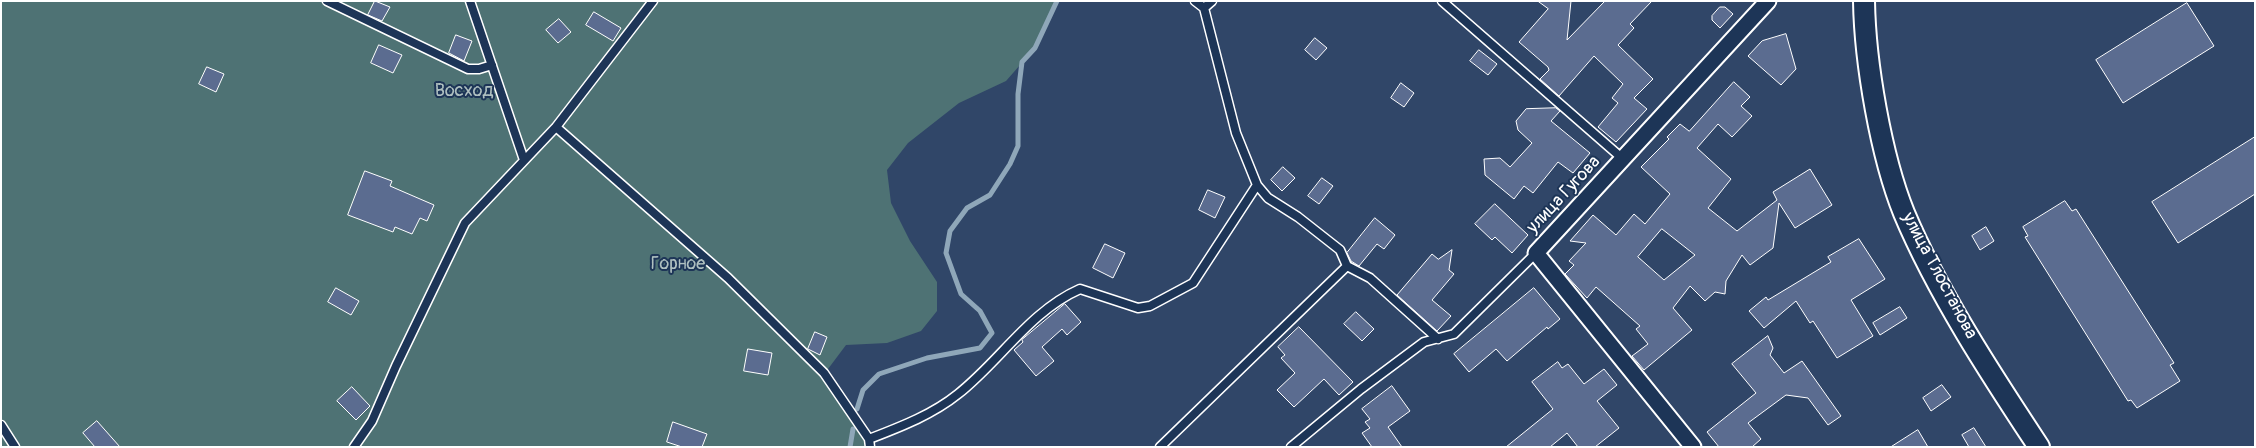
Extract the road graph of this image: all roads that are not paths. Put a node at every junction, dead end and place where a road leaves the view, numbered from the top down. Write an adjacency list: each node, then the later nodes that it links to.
1 (327, 1): 10 (lane)
2 (470, 1): 10 (lane)
3 (653, 1): 11 (lane)
4 (1195, 1): 9 (lane)
5 (1212, 1): 9 (lane)
6 (1442, 1): 12 (lane)
7 (1768, 1): 12 (street, улица Гугова)
8 (1864, 1): 25 (main road, улица Тлостанова)
9 (1204, 8): 14 (lane)
10 (492, 65): 13 (lane)
11 (556, 127): 13 (lane); 19 (lane)
12 (1623, 159): 15 (street, улица Гугова)
13 (524, 160): 21 (lane)
14 (1257, 185): 16 (lane); 19 (lane)
15 (1536, 253): 17 (lane); 24 (street, улица Гугова)
16 (1347, 266): 17 (lane); 22 (lane)
17 (1438, 338): 23 (lane)
18 (1, 425): 20 (lane)
19 (870, 443)
20 (14, 447)
21 (354, 447)
22 (1160, 447)
23 (1291, 447)
24 (1693, 447)
25 (2039, 447)

